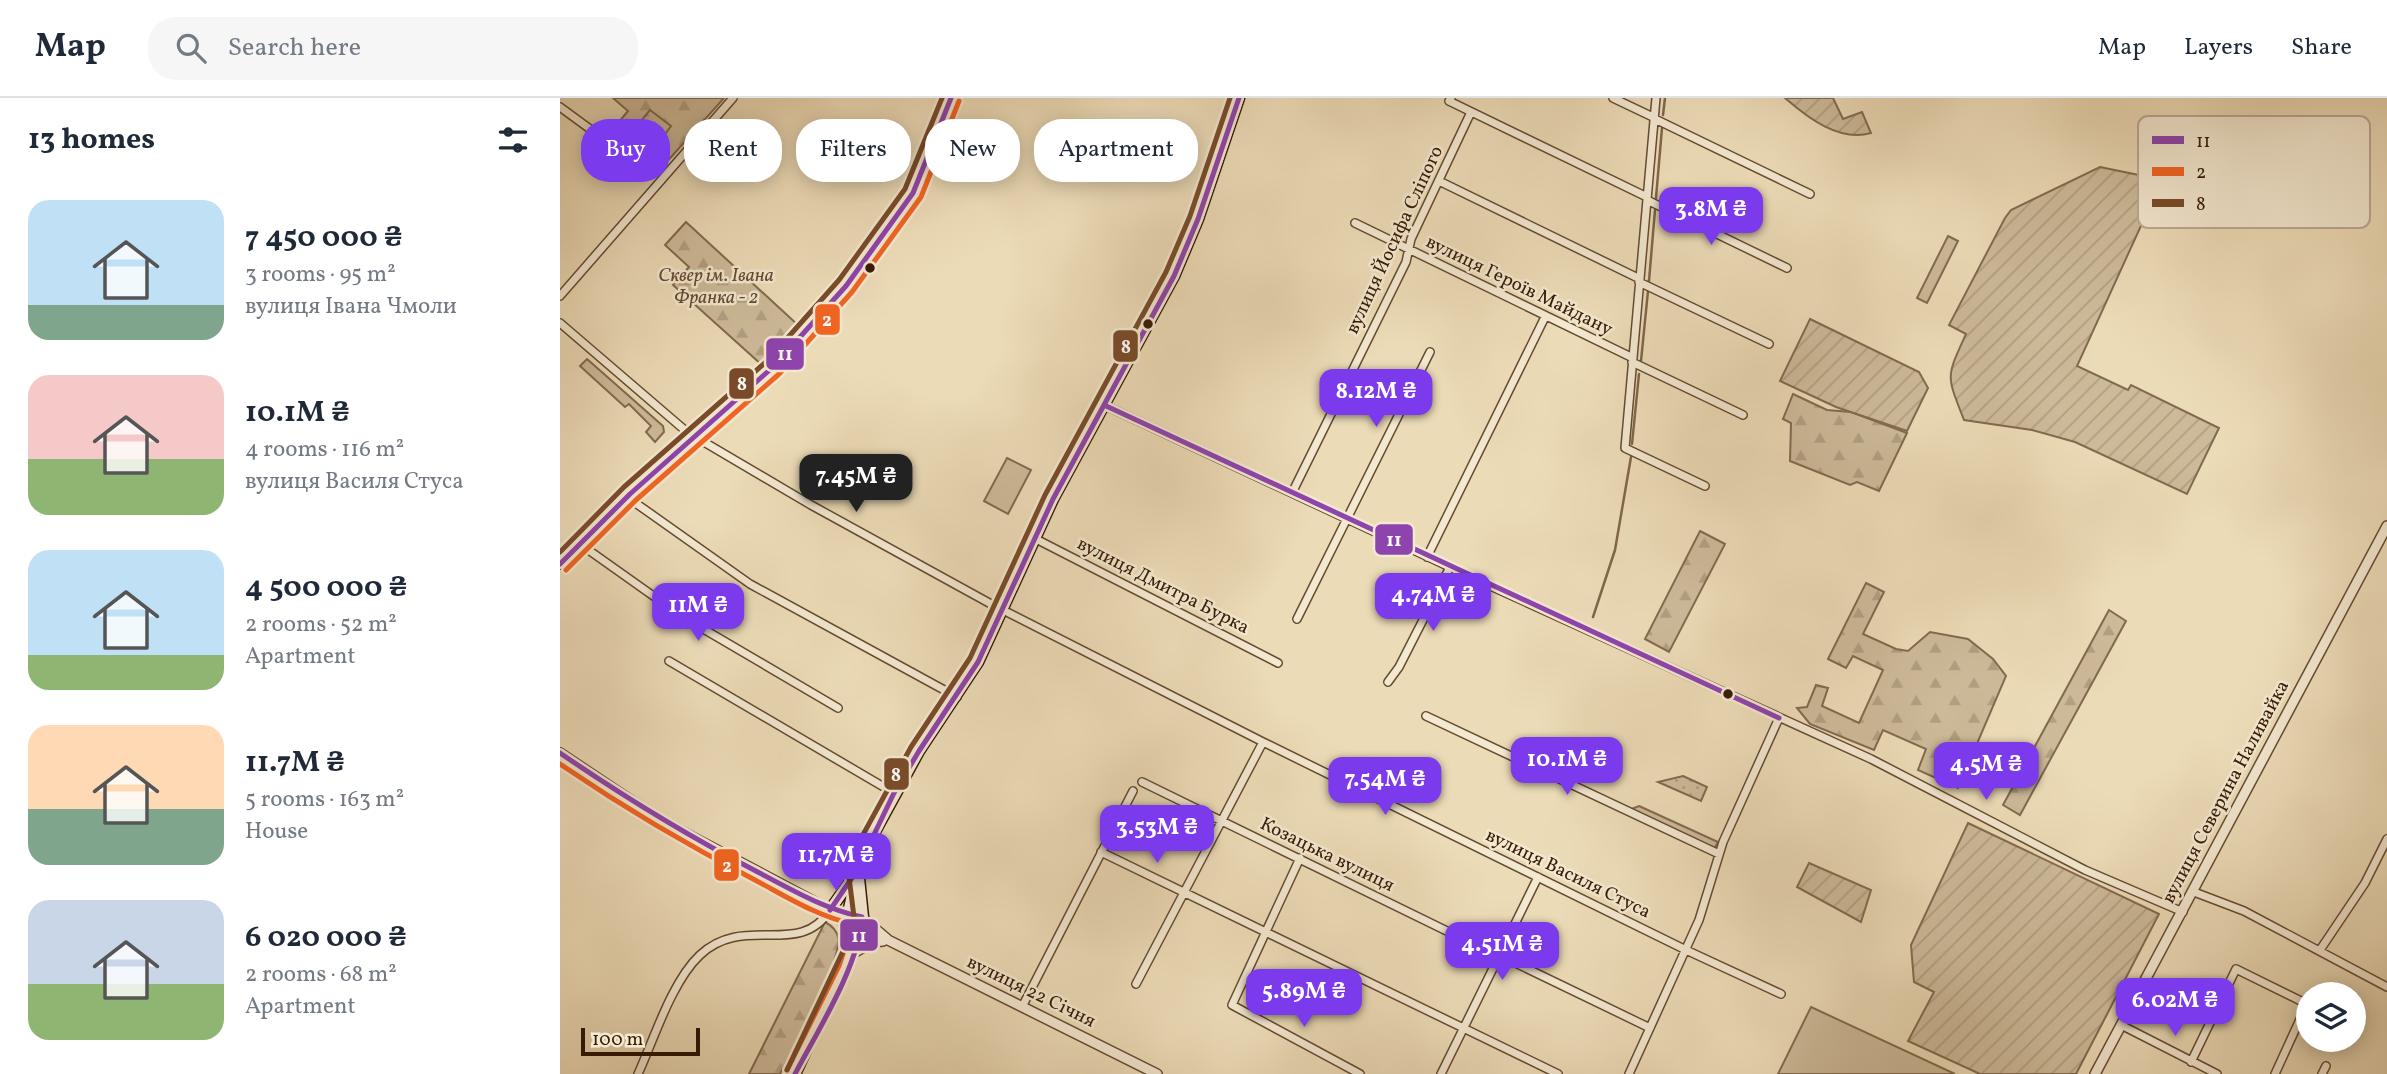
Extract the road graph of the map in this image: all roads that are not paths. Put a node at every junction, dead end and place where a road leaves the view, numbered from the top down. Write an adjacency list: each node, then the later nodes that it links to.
1 (733, 98): 18 (street)
2 (951, 98): 26 (street)
3 (1240, 98): 24 (main road)
4 (1614, 98): 9 (street)
5 (1656, 98): 9 (street)
6 (1450, 100): 8 (street)
7 (560, 107): 10 (street)
8 (1471, 112): 11 (street, вулиця Йосифа Сліпого); 13 (street)
9 (1655, 118): 12 (street); 13 (street)
10 (581, 122)
11 (1439, 181): 15 (street, вулиця Йосифа Сліпого); 17 (street)
12 (1810, 194)
13 (1647, 198): 16 (street); 17 (street)
14 (1355, 223): 15 (street, вулиця Героїв Майдану)
15 (1409, 251): 19 (street, вулиця Героїв Майдану); 28 (street, вулиця Йосифа Сліпого)
16 (1787, 268)
17 (1640, 281): 21 (street); 23 (street)
18 (560, 296)
19 (1545, 317): 23 (street, вулиця Героїв Майдану); 34 (street)
20 (560, 323): 26 (street, вулиця Василя Стуса)
21 (1769, 344)
22 (1430, 352): 30 (street)
23 (1632, 360): 25 (street, вулиця Героїв Майдану); 27 (street)
24 (1104, 405): 28 (street); 32 (main road)
25 (1743, 415)
26 (696, 438): 29 (street); 37 (street, вулиця Василя Стуса)
27 (1705, 486)
28 (1292, 493): 30 (street)
29 (626, 497): 33 (street); 42 (street)
30 (1348, 519): 34 (street); 38 (street)
31 (2387, 526): 58 (street, вулиця Северина Наливайка)
32 (1034, 538): 37 (main road); 40 (street, вулиця Дмитра Бурка)
33 (580, 544): 35 (street); 43 (street)
34 (1427, 557): 36 (street)
35 (560, 564)
36 (1450, 568): 41 (street); 45 (street)
37 (1004, 610): 42 (main road); 46 (street, вулиця Василя Стуса)
38 (1297, 619)
39 (669, 661): 50 (street)
40 (1278, 663)
41 (1388, 682)
42 (957, 697): 50 (main road)
43 (838, 708)
44 (1426, 716): 54 (street)
45 (1779, 718): 54 (street); 61 (street)
46 (1263, 741): 51 (street); 57 (street, вулиця Василя Стуса)
47 (560, 753): 60 (street)
48 (1142, 782): 51 (street, Козацька вулиця)
49 (1133, 791): 53 (street)
50 (894, 793): 56 (main road)
51 (1222, 820): 55 (street, Козацька вулиця); 59 (street)
52 (2387, 839): 66 (street)
53 (1101, 852): 59 (street); 73 (street)
54 (1719, 854): 65 (street)
55 (1300, 859): 63 (street); 68 (street, Козацька вулиця)
56 (857, 868): 60 (main road); 62 (main road); 62 (main road)
57 (1538, 877): 65 (street, вулиця Василя Стуса); 68 (street)
58 (2194, 892): 61 (street, вулиця Северина Наливайка); 66 (street)
59 (1183, 893): 63 (street); 70 (street)
60 (830, 910): 62 (street); 78 (street)
61 (2183, 912): 74 (street, вулиця Северина Наливайка)
62 (856, 921): 64 (street); 64 (street); 67 (main road); 69 (main road)
63 (1264, 933): 75 (street); 81 (street)
64 (888, 940): 67 (street); 73 (street, вулиця 22 Січня)
65 (1686, 950): 72 (street, вулиця Василя Стуса); 76 (street)
66 (2320, 950): 71 (street)
67 (855, 952): 69 (main road)
68 (1499, 956): 75 (street); 76 (street, Козацька вулиця)
69 (845, 971): 79 (main road)
70 (1136, 984)
71 (2387, 987)
72 (1781, 994)
73 (1022, 1007): 80 (street, вулиця 22 Січня)
74 (2121, 1025): 77 (street); 85 (street, вулиця Северина Наливайка)
75 (1463, 1028): 82 (street); 83 (street)
76 (1650, 1028): 84 (street)
77 (2191, 1062): 86 (street); 87 (street)
78 (638, 1074)
79 (795, 1074)
80 (1157, 1074)
81 (1360, 1074)
82 (1441, 1074)
83 (1558, 1074)
84 (1629, 1074)
85 (2095, 1074)
86 (2217, 1074)
87 (2274, 1074)

